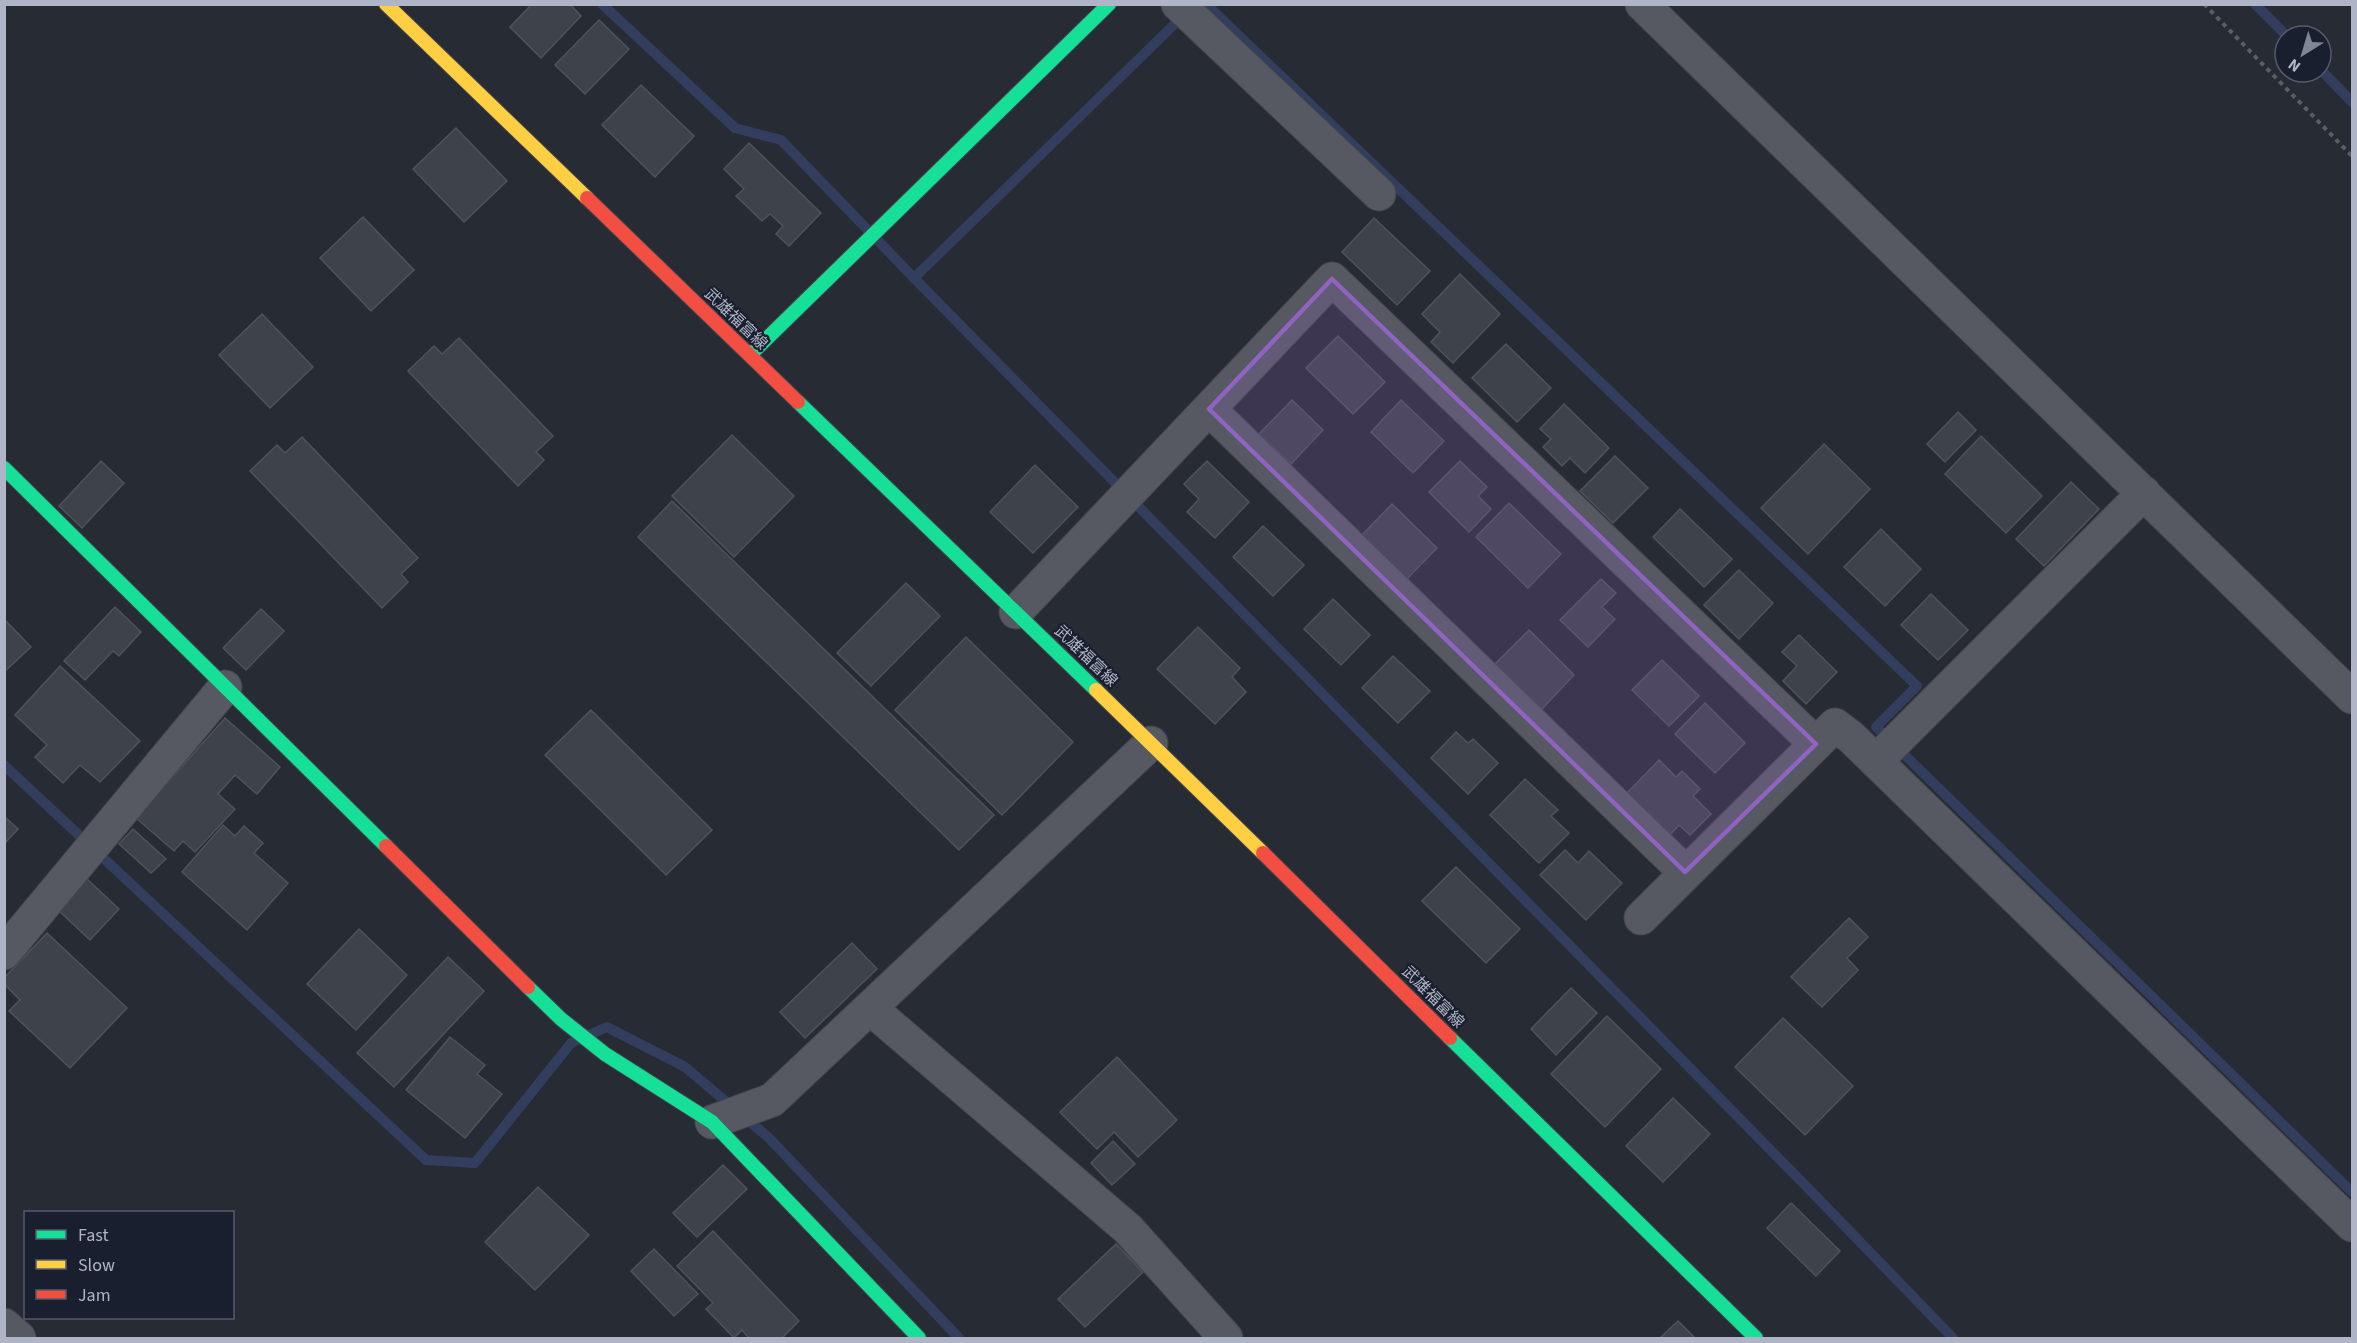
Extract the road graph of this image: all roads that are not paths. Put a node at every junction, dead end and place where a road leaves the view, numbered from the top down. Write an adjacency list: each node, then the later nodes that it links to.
1 (386, 4): 6 (main road, 武雄福富線)
2 (1109, 4): 6 (main road)
3 (1642, 4): 9 (street)
4 (1186, 11): 5 (street)
5 (1379, 194)
6 (750, 355): 10 (main road, 武雄福富線)
7 (1209, 409): 10 (street); 14 (street); 16 (street)
8 (4, 468): 11 (main road)
9 (2144, 493): 12 (street); 15 (street)
10 (1016, 612): 13 (main road, 武雄福富線)
11 (225, 687): 18 (street); 20 (main road)
12 (2352, 696)
13 (1151, 742): 19 (street); 26 (main road, 武雄福富線)
14 (1816, 744): 15 (street); 16 (street)
15 (1876, 761): 21 (street)
16 (1685, 872): 17 (street)
17 (1641, 918)
18 (4, 953)
19 (870, 1008): 20 (street); 25 (street)
20 (712, 1122): 24 (main road)
21 (2352, 1225)
22 (4, 1325): 23 (street)
23 (19, 1338)
24 (919, 1338)
25 (1226, 1338)
26 (1756, 1338)

